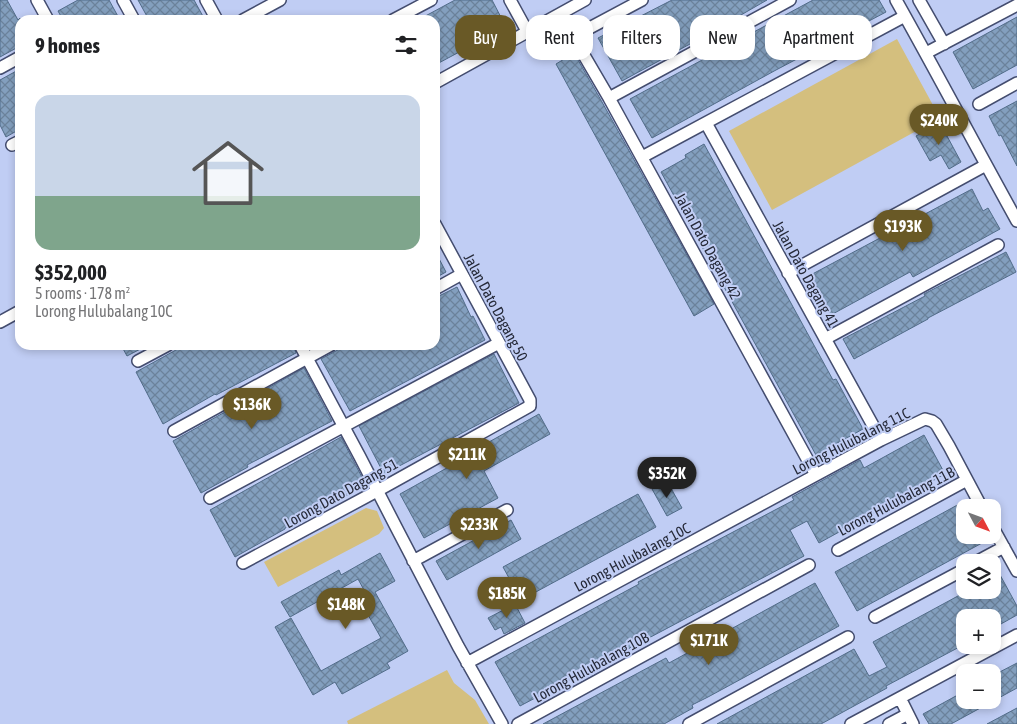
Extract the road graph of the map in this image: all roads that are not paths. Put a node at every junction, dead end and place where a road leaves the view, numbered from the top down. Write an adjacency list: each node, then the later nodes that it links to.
1 (37, 0): 13 (street)
2 (123, 0): 14 (street)
3 (206, 0): 15 (street)
4 (280, 0): 16 (street)
5 (429, 0): 17 (street)
6 (510, 0): 20 (street)
7 (585, 0): 18 (street)
8 (642, 0): 28 (street, Jalan Dato Dagang 42)
9 (790, 0): 28 (street)
10 (896, 0): 19 (street)
11 (919, 0): 22 (street)
12 (1017, 5): 22 (street)
13 (45, 15)
14 (131, 15)
15 (214, 15)
16 (252, 15)
17 (402, 15)
18 (557, 15)
19 (905, 16): 23 (street); 30 (street)
20 (526, 29)
21 (526, 32): 26 (street)
22 (944, 44): 23 (street)
23 (926, 53): 32 (street)
24 (15, 60): 25 (street)
25 (0, 68)
26 (440, 80)
27 (1017, 83): 29 (street)
28 (609, 98): 31 (street, Jalan Dato Dagang 42)
29 (979, 104)
30 (706, 123): 31 (street); 36 (street, Jalan Dato Dagang 41)
31 (642, 157): 52 (street, Jalan Dato Dagang 42)
32 (986, 165): 33 (street); 36 (street)
33 (1017, 221)
34 (440, 233): 37 (street, Jalan Dato Dagang 50)
35 (998, 245): 41 (street)
36 (788, 273): 41 (street, Jalan Dato Dagang 41)
37 (462, 274): 38 (street); 42 (street, Jalan Dato Dagang 50)
38 (440, 286)
39 (15, 314): 40 (street)
40 (0, 322)
41 (825, 339): 51 (street, Jalan Dato Dagang 41)
42 (499, 343): 48 (street, Jalan Dato Dagang 50); 49 (street)
43 (159, 350): 47 (street)
44 (303, 350): 46 (street)
45 (322, 350): 46 (street)
46 (307, 358): 49 (street); 50 (street)
47 (138, 361)
48 (531, 404): 54 (street, Lorong Dato Dagang 51)
49 (344, 426): 54 (street); 56 (street)
50 (174, 431)
51 (880, 440): 52 (street, Lorong Hulubalang 11C); 53 (street, Lorong Hulubalang 11C)
52 (816, 475): 55 (street, Lorong Hulubalang 11C)
53 (967, 480): 57 (street); 61 (street, Lorong Hulubalang 11B)
54 (377, 491): 63 (street); 64 (street, Lorong Dato Dagang 51)
55 (784, 492): 71 (street, Lorong Hulubalang 10C)
56 (210, 498)
57 (977, 499)
58 (507, 510): 63 (street)
59 (1001, 542): 60 (street)
60 (1004, 547): 62 (street); 66 (street)
61 (838, 550)
62 (991, 554)
63 (413, 562): 71 (street)
64 (243, 563)
65 (809, 564): 75 (street, Lorong Hulubalang 10B)
66 (1017, 572)
67 (956, 574): 68 (street)
68 (875, 618)
69 (1017, 635): 72 (street)
70 (848, 637): 76 (street)
71 (468, 663): 74 (street)
72 (900, 698): 73 (street); 77 (street)
73 (911, 719): 78 (street)
74 (502, 724)
75 (518, 724)
76 (689, 724)
77 (851, 724)
78 (889, 724)

